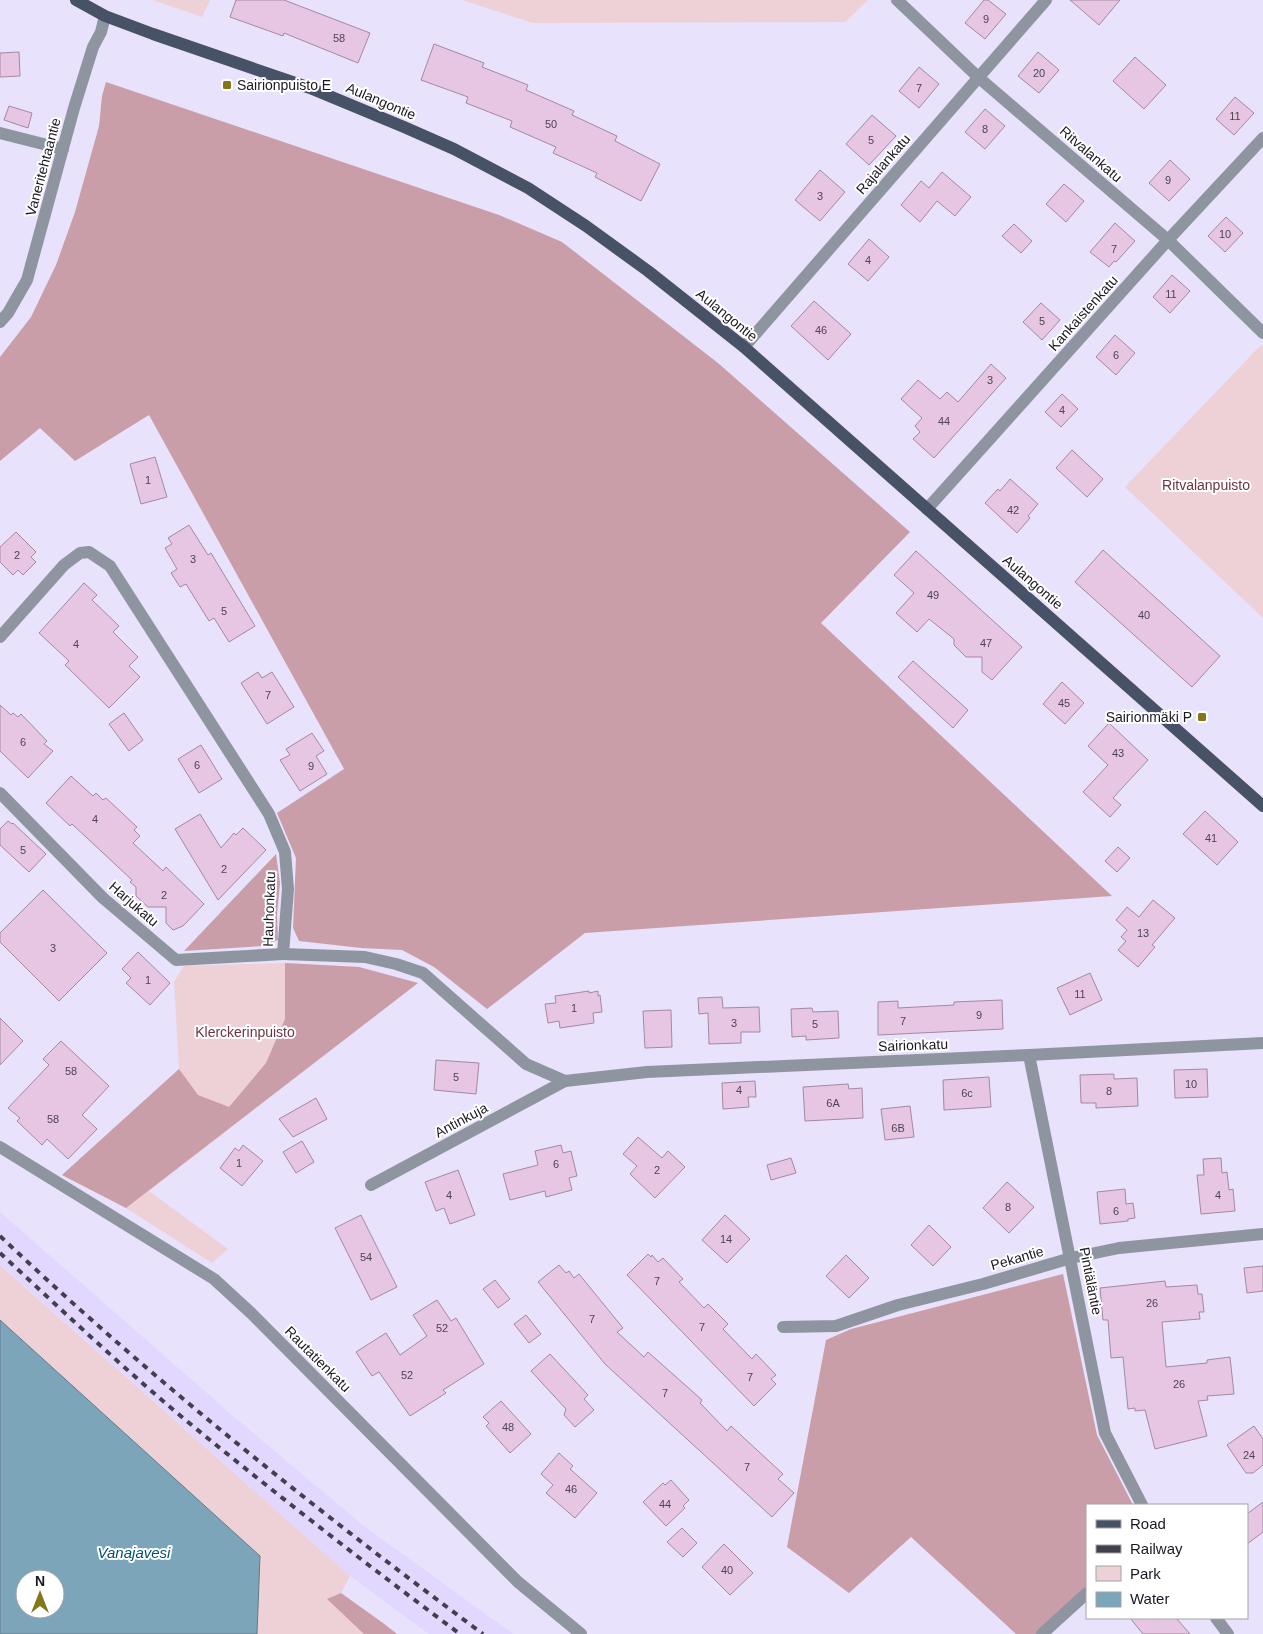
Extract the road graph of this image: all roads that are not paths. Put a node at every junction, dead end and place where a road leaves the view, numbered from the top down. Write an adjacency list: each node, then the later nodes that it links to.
1 (76, 0): 4 (main road, Aulangontie)
2 (897, 0): 5 (street, Ritvalankatu)
3 (1046, 0): 5 (street, Rajalankatu)
4 (105, 16): 8 (street, Vaneritehtaantie); 12 (main road, Aulangontie)
5 (978, 77): 9 (street, Ritvalankatu); 12 (street, Rajalankatu)
6 (0, 133): 8 (street)
7 (1263, 138): 9 (street, Kankaistenkatu)
8 (64, 149): 10 (street, Vaneritehtaantie)
9 (1168, 240): 11 (street, Ritvalankatu); 13 (street, Kankaistenkatu)
10 (0, 322)
11 (1263, 333)
12 (744, 347): 13 (main road, Aulangontie)
13 (928, 509): 16 (main road, Aulangontie)
14 (0, 637): 17 (street, Hauhonkatu)
15 (0, 793): 17 (street, Harjukatu)
16 (1263, 806)
17 (283, 954): 20 (street, Hauhonkatu)
18 (1263, 1043): 19 (street, Sairionkatu)
19 (1029, 1055): 20 (street, Sairionkatu); 24 (street, Pintiäläntie)
20 (566, 1081): 22 (street, Antinkuja)
21 (0, 1147): 29 (street, Rautatienkatu)
22 (372, 1185)
23 (1263, 1234): 24 (street, Pekantie)
24 (1071, 1258): 25 (street, Pekantie); 26 (street, Pintiäläntie)
25 (783, 1327)
26 (1141, 1504)
27 (1086, 1594): 30 (street)
28 (1217, 1619): 31 (street)
29 (581, 1634)
30 (1042, 1634)
31 (1228, 1634)

